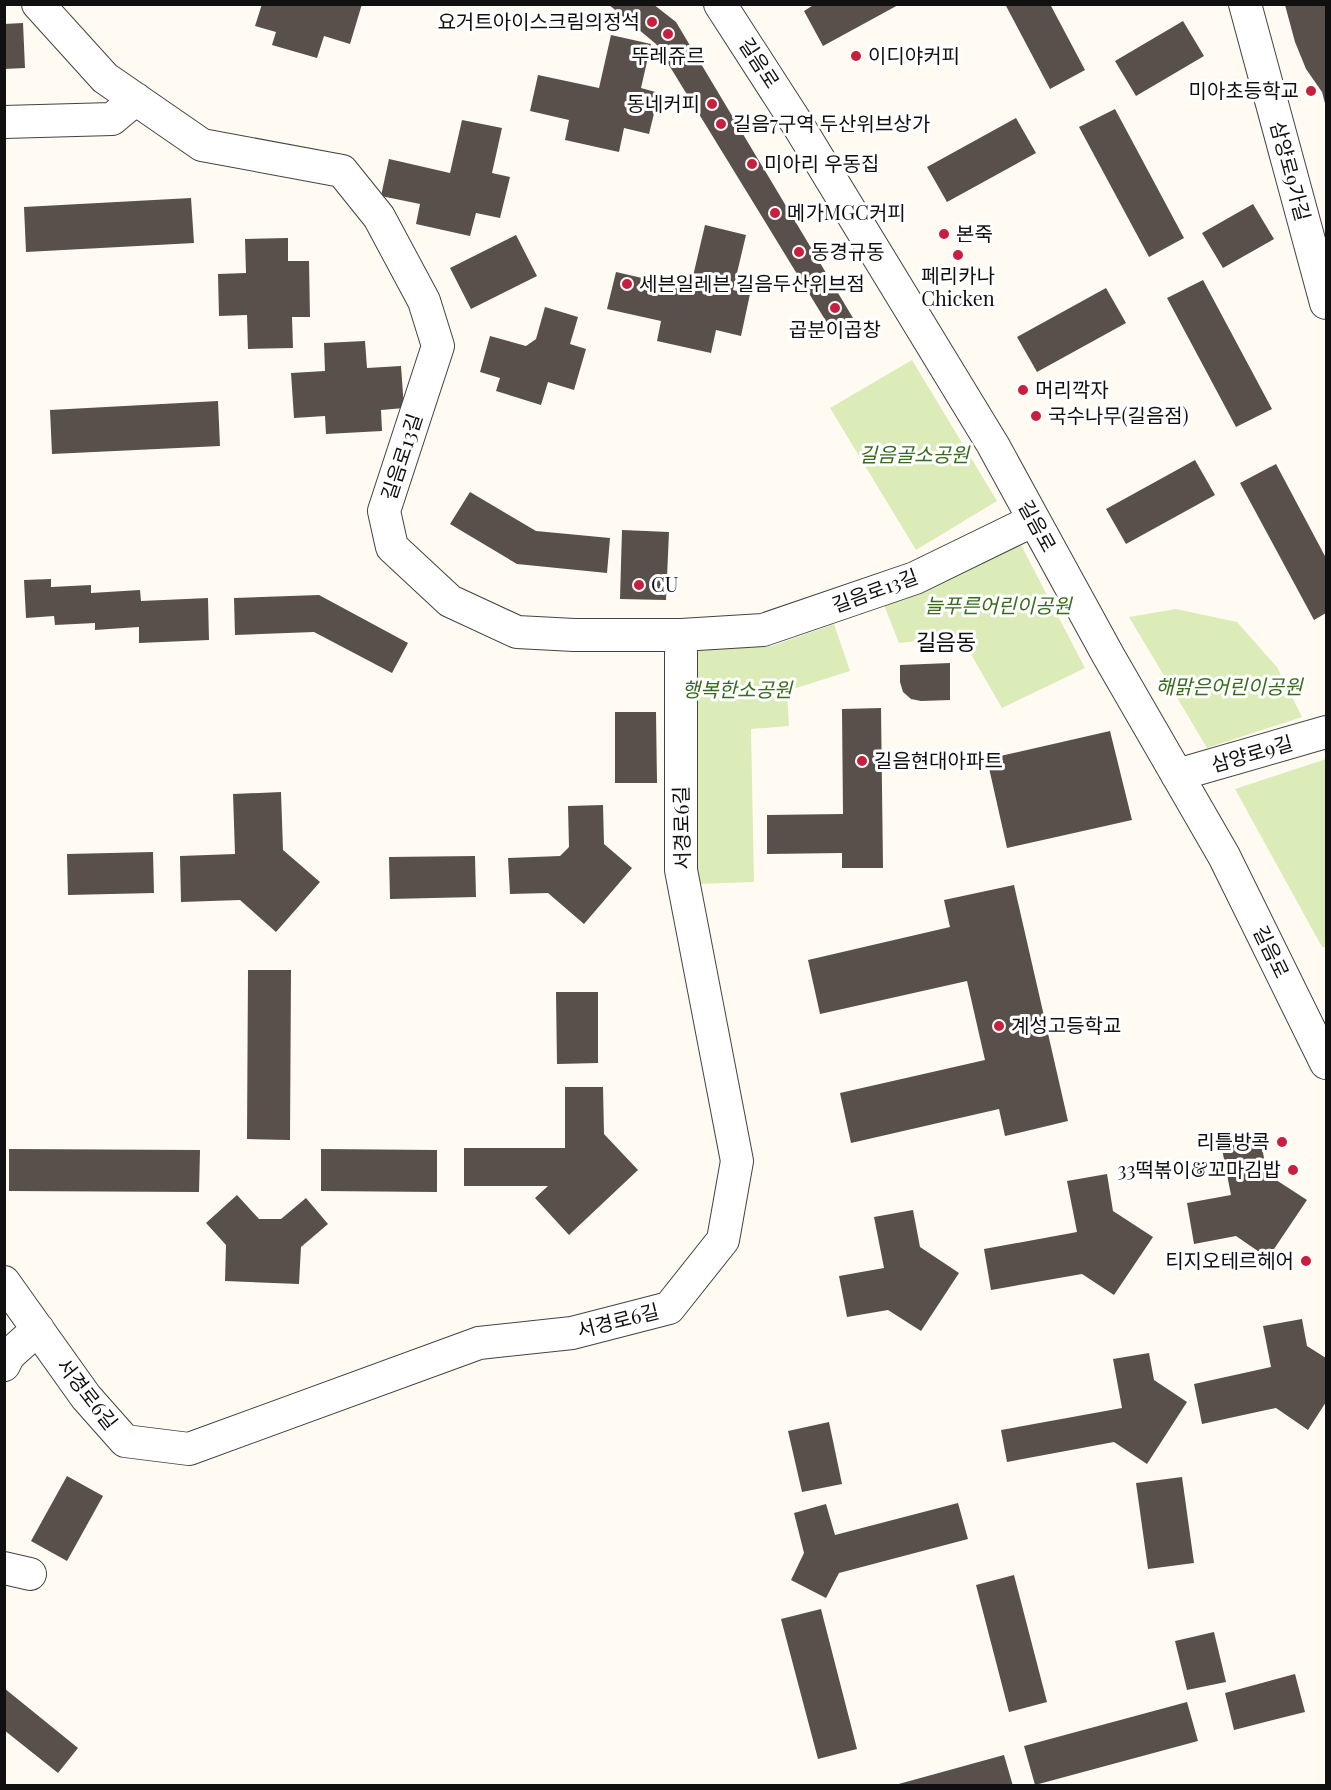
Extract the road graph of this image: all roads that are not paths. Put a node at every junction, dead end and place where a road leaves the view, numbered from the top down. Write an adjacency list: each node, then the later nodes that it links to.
1 (38, 4): 4 (street, 길음로13길)
2 (720, 4): 8 (street, 길음로)
3 (1245, 4): 6 (street, 삼양로9가길)
4 (136, 99): 5 (street); 9 (street, 길음로13길)
5 (4, 122)
6 (1314, 209): 7 (street, 삼양로9가길)
7 (1326, 303)
8 (1034, 520): 9 (street, 길음로13길); 11 (street, 길음로)
9 (681, 635): 14 (street, 서경로6길)
10 (1326, 732): 11 (street, 삼양로9길)
11 (1177, 775): 12 (street, 길음로)
12 (1326, 1063)
13 (4, 1282): 14 (street, 서경로6길)
14 (38, 1329): 15 (street)
15 (4, 1365)

